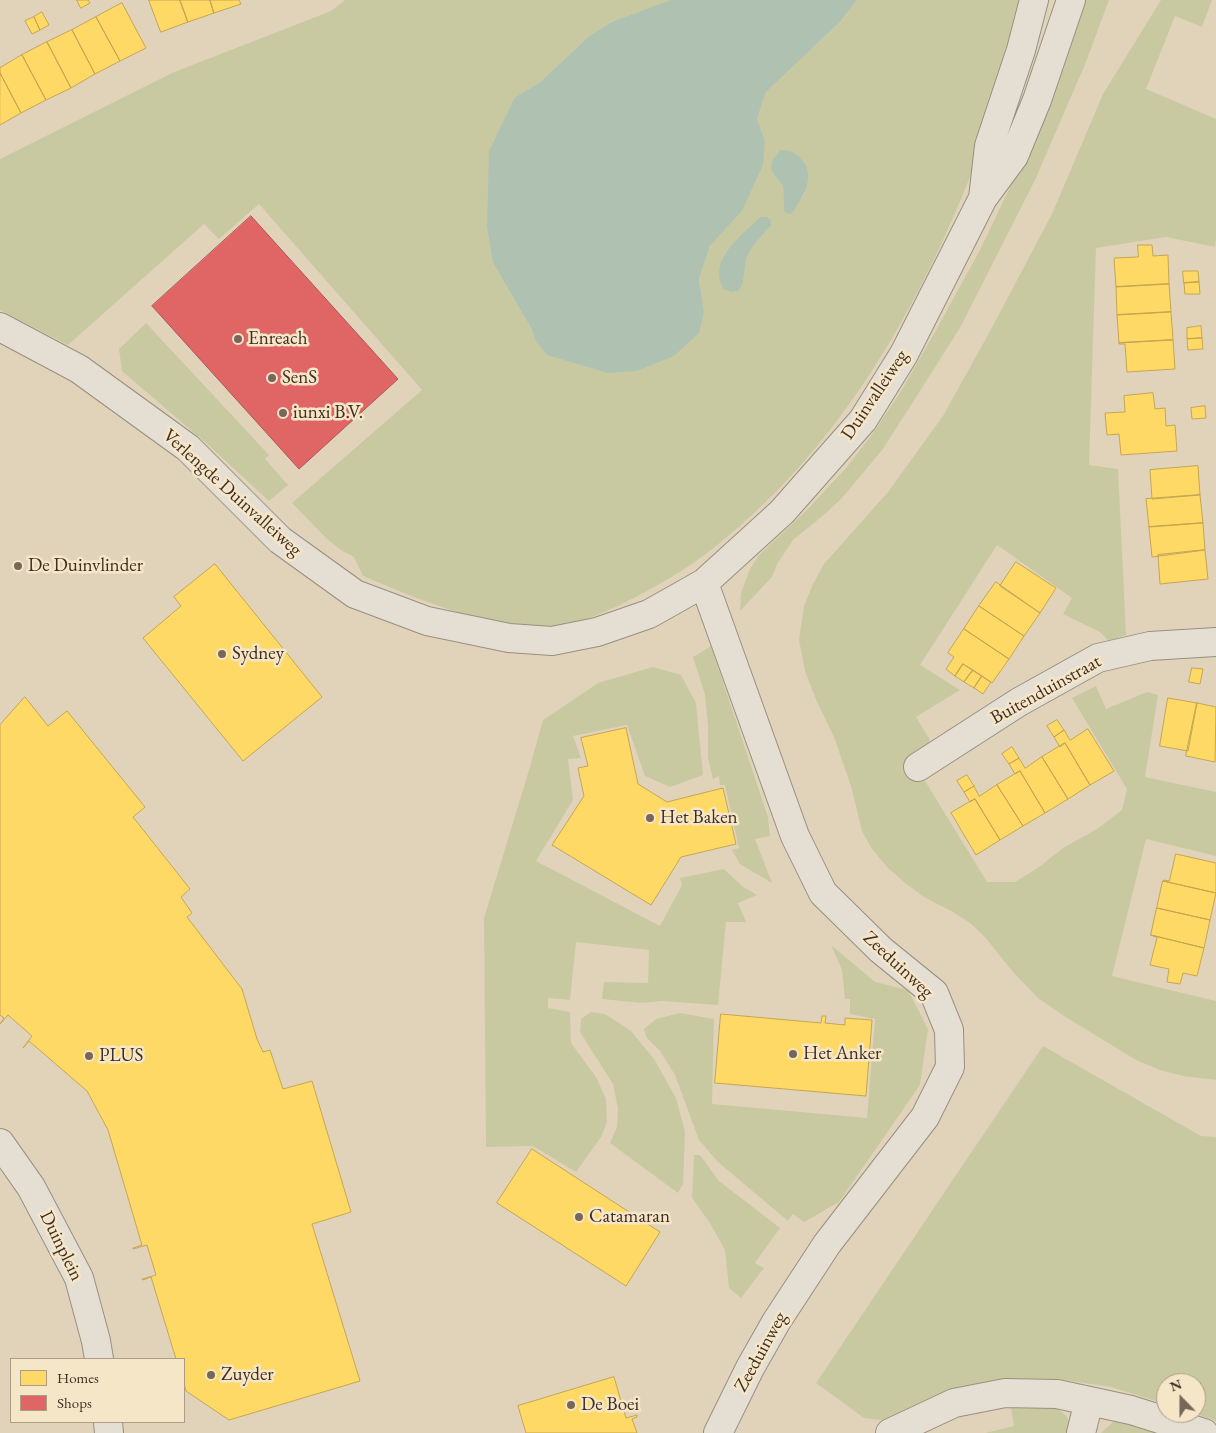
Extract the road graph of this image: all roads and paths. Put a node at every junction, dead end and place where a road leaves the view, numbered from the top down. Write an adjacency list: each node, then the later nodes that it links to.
1 (1034, 0): 3 (street, Duinvalleiweg)
2 (1070, 0): 3 (street, Duinvalleiweg)
3 (983, 198): 5 (street, Duinvalleiweg)
4 (0, 327): 5 (street, Verlengde Duinvalleiweg)
5 (704, 583): 11 (street, Zeeduinweg)
6 (1216, 642): 7 (street, Buitenduinstraat)
7 (918, 766)
8 (0, 1143): 9 (street, Duinplein)
9 (99, 1358)
10 (1089, 1401): 12 (street); 13 (street); 14 (street)
11 (718, 1433)
12 (890, 1433)
13 (1081, 1433)
14 (1204, 1433)

